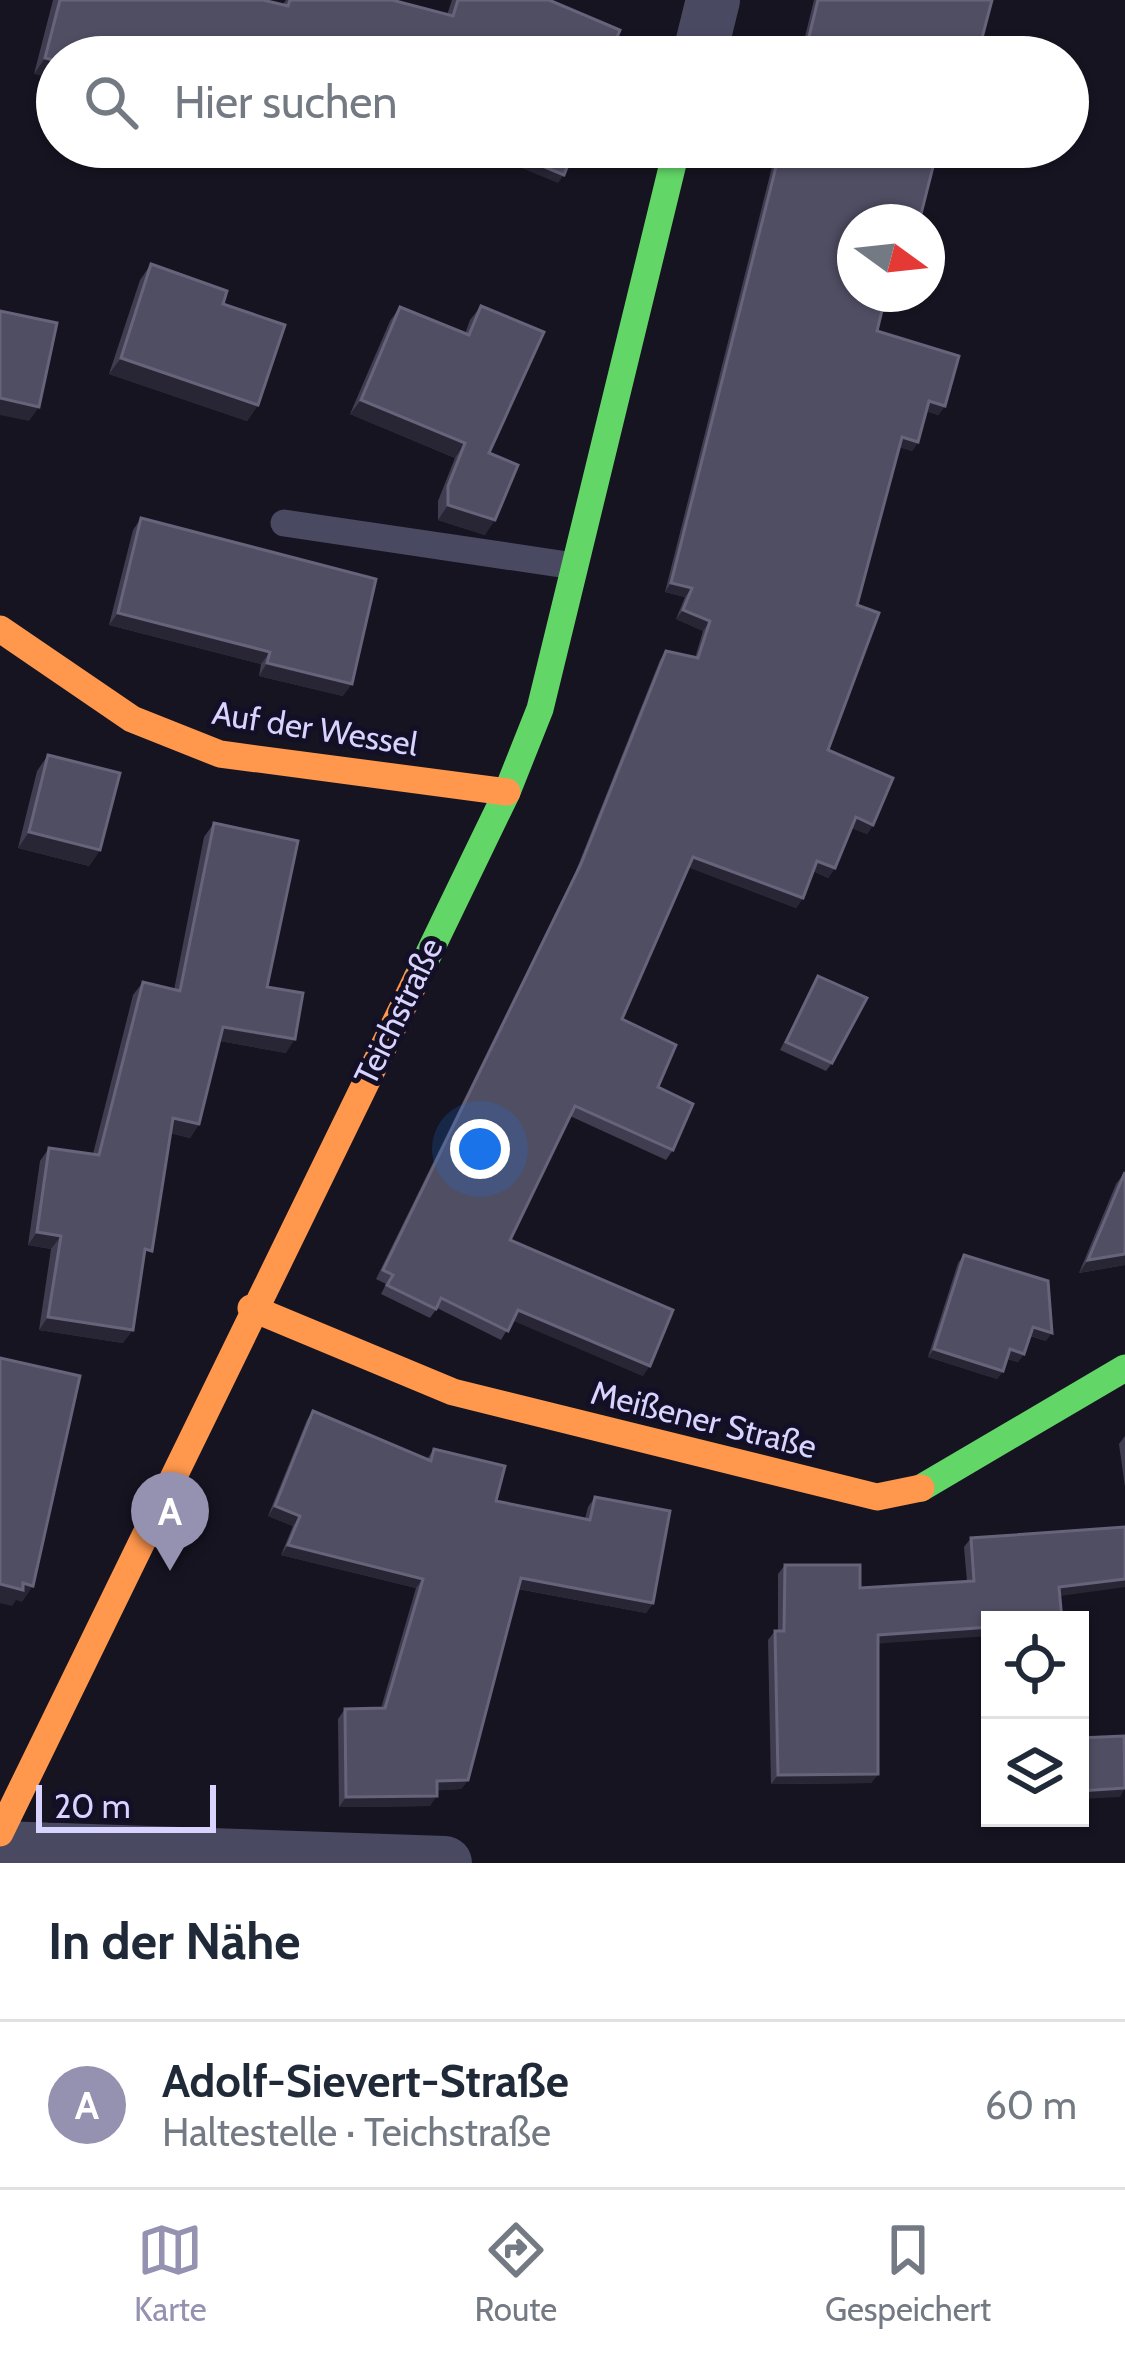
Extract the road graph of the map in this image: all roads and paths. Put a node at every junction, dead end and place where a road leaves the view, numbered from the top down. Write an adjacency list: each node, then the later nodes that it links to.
1 (713, 0): 2 (street)
2 (704, 36)
3 (672, 168): 5 (street, Teichstraße)
4 (284, 524): 5 (lane)
5 (574, 566): 7 (street, Teichstraße)
6 (0, 629): 7 (street, Auf der Wessel)
7 (507, 792): 8 (street, Teichstraße)
8 (251, 1308): 9 (street, Meißener Straße); 10 (street, Teichstraße)
9 (1125, 1368)
10 (0, 1833)
11 (0, 1848): 12 (street)
12 (445, 1863)

